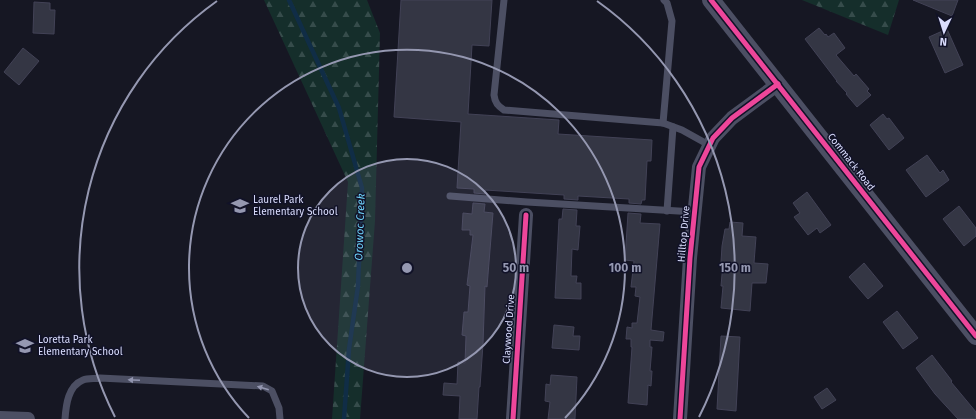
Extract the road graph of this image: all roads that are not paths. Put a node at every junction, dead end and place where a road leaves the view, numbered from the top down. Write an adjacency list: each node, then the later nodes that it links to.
1 (504, 0): 5 (lane)
2 (664, 0): 5 (lane)
3 (711, 0): 4 (street, Commack Road)
4 (778, 84): 7 (street, Hilltop Drive); 12 (street, Commack Road)
5 (663, 123): 6 (lane)
6 (673, 127): 7 (lane); 9 (lane)
7 (710, 145): 10 (street, Hilltop Drive)
8 (450, 196): 9 (lane)
9 (667, 210): 10 (lane)
10 (695, 212): 18 (street, Hilltop Drive)
11 (526, 215): 17 (street, Claywood Drive)
12 (976, 336)
13 (0, 418): 14 (street)
14 (28, 419)
15 (65, 419): 16 (lane, one-way to 15)
16 (280, 419)
17 (513, 419)
18 (680, 419)

